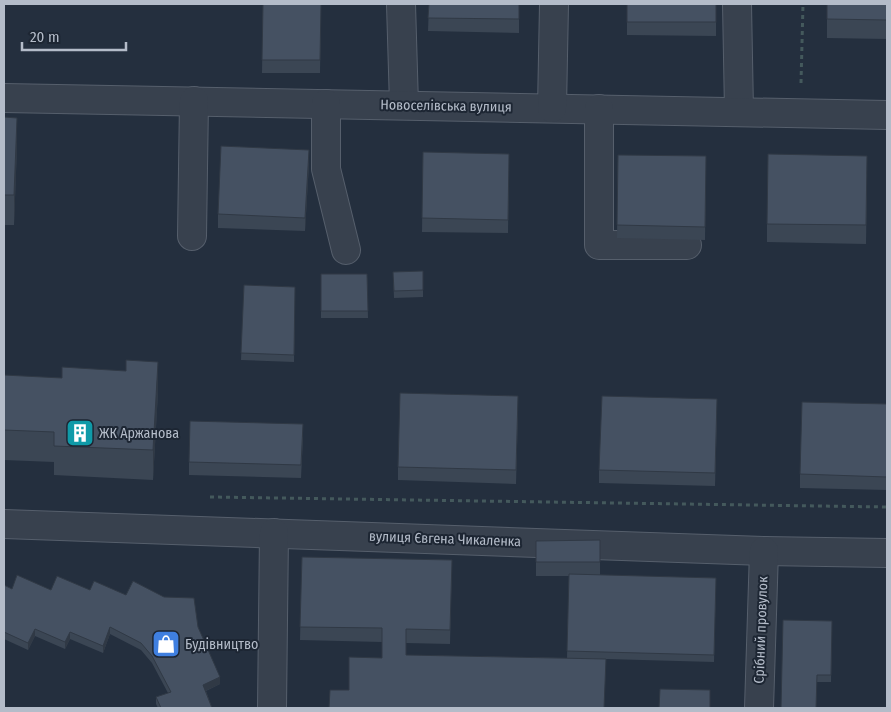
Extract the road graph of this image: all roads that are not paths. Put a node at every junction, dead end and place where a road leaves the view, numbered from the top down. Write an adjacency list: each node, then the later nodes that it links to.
1 (401, 4): 7 (street)
2 (554, 4): 8 (street)
3 (737, 4): 10 (street)
4 (4, 98): 5 (street, Новоселівська вулиця)
5 (194, 101): 6 (street, Новоселівська вулиця); 12 (street)
6 (326, 104): 7 (street, Новоселівська вулиця); 14 (street)
7 (404, 105): 8 (street, Новоселівська вулиця)
8 (552, 108): 9 (street, Новоселівська вулиця)
9 (599, 109): 10 (street, Новоселівська вулиця); 13 (street)
10 (739, 111): 11 (street, Новоселівська вулиця)
11 (887, 115)
12 (192, 236)
13 (687, 245)
14 (346, 250)
15 (4, 524): 16 (street, вулиця Євгена Чикаленка)
16 (274, 533): 17 (street, вулиця Євгена Чикаленка); 19 (street)
17 (764, 551): 18 (street, вулиця Євгена Чикаленка); 20 (street, Срібний провулок)
18 (887, 553)
19 (272, 708)
20 (759, 708)

